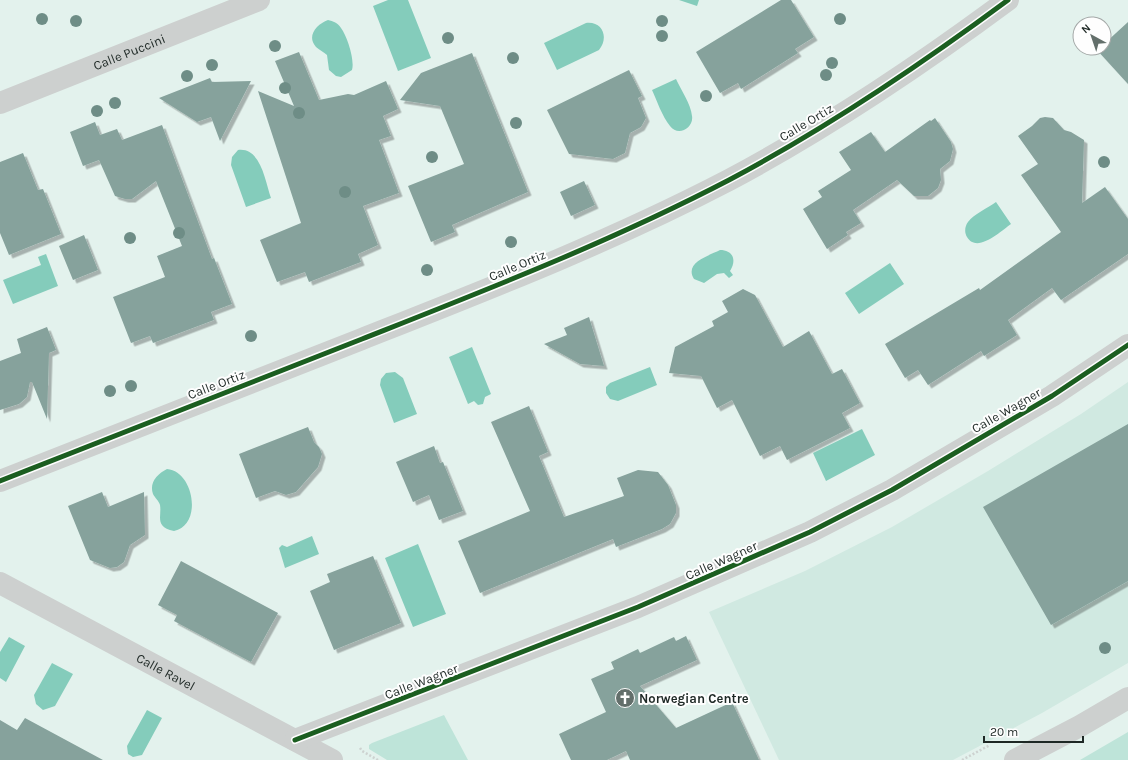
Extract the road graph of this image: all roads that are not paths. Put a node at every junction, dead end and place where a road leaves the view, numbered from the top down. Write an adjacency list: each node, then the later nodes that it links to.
1 (259, 0): 3 (street, Calle Puccini)
2 (1008, 0): 5 (street, Calle Ortiz)
3 (0, 103)
4 (1128, 345): 8 (street, Calle Wagner)
5 (0, 481)
6 (0, 583): 8 (street, Calle Ravel)
7 (1128, 698): 10 (street)
8 (295, 740): 9 (street, Calle Ravel)
9 (332, 760)
10 (1015, 760)

